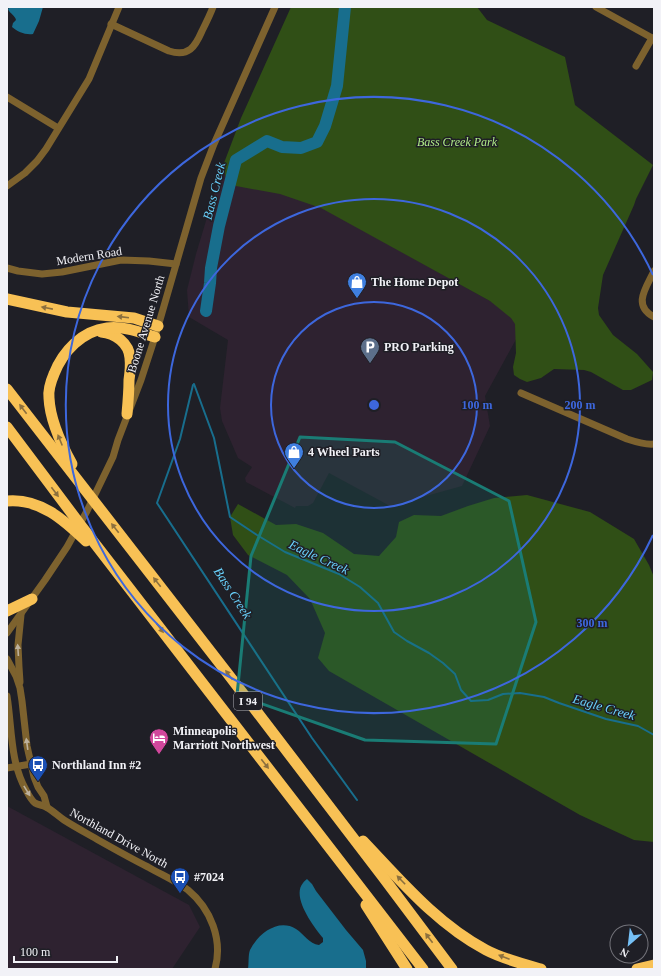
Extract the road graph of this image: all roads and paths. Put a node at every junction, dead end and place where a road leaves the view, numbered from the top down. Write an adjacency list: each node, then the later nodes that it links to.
1 (119, 7): 5 (street)
2 (213, 7): 5 (street)
3 (275, 7): 11 (street, Boone Avenue North)
4 (596, 7): 6 (street)
5 (111, 24): 9 (street)
6 (653, 38): 7 (street)
7 (636, 66)
8 (7, 97): 9 (street)
9 (58, 128): 10 (street)
10 (7, 186)
11 (176, 264): 12 (street, Modern Road); 16 (street, Boone Avenue North)
12 (7, 268)
13 (654, 271): 15 (street)
14 (7, 299): 16 (highway, one-way to 14)
15 (654, 317)
16 (157, 331): 17 (highway); 20 (street, Boone Avenue North)
17 (94, 332): 20 (highway); 23 (highway, one-way to 17)
18 (7, 389): 23 (highway, I 94, one-way to 18)
19 (521, 393): 22 (street)
20 (127, 414): 26 (street, Boone Avenue North)
21 (7, 427): 25 (highway, I 94, one-way to 25)
22 (654, 444)
23 (92, 499): 36 (highway, I 94, one-way to 23)
24 (7, 501): 25 (highway)
25 (136, 597): 38 (highway, I 94, one-way to 38)
26 (32, 599): 27 (highway); 28 (street, Boone Avenue North)
27 (7, 611)
28 (22, 613): 29 (street, Boone Avenue North); 31 (street, one-way to 28)
29 (7, 633)
30 (7, 659): 31 (street)
31 (20, 688): 33 (street, one-way to 31)
32 (7, 696): 34 (street, Northland Drive North)
33 (31, 764): 34 (street); 37 (street)
34 (16, 767): 35 (street); 37 (street, Northland Drive North, one-way to 37)
35 (7, 768)
36 (320, 796): 43 (highway, I 94, one-way to 36); 44 (highway, one-way to 36)
37 (47, 807): 40 (street, Northland Drive North)
38 (327, 844): 41 (highway); 42 (highway, I 94)
39 (654, 965): 45 (highway)
40 (215, 969)
41 (406, 969)
42 (423, 969)
43 (452, 969)
44 (541, 969)
45 (637, 969)

